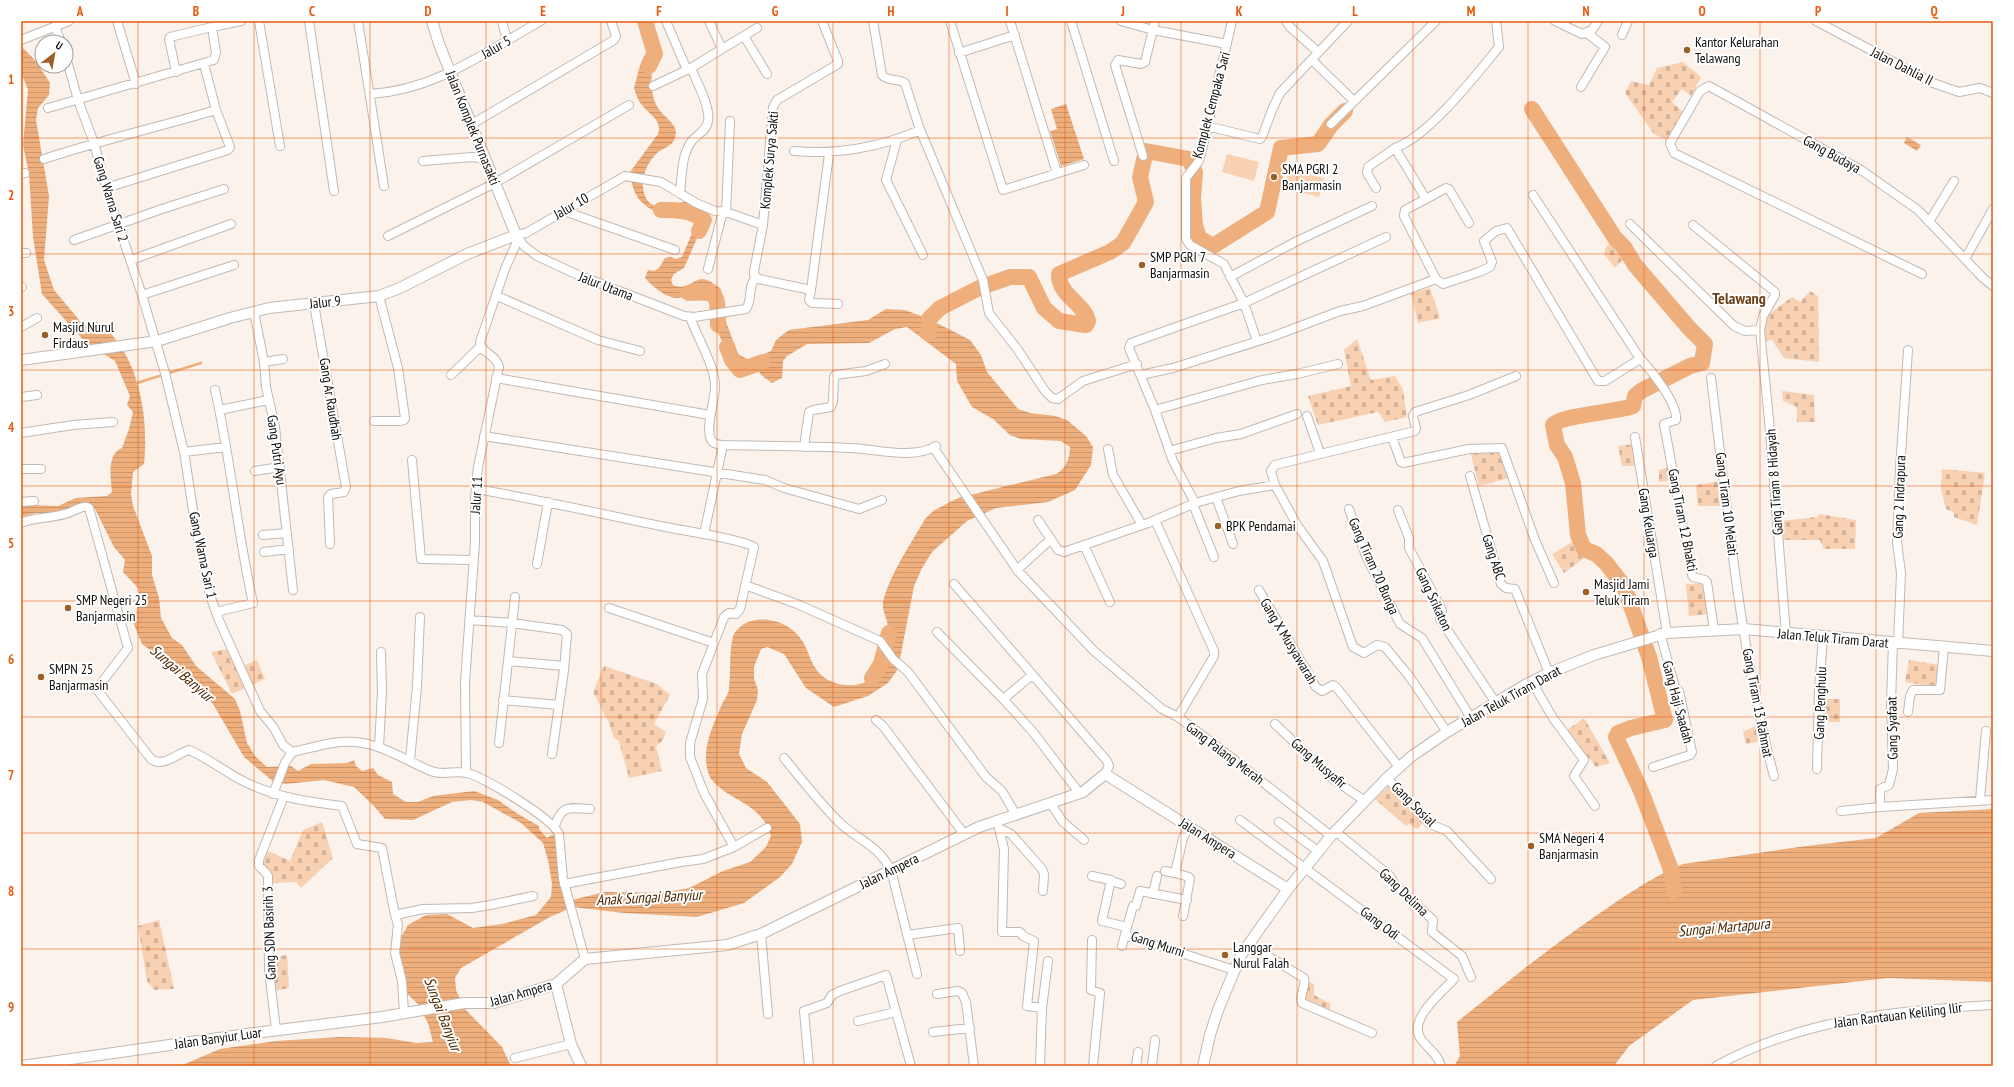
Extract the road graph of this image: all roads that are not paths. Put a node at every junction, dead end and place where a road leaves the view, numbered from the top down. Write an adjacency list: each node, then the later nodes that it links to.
1 (70, 21): 29 (street)
2 (117, 21): 51 (street)
3 (241, 21): 30 (street)
4 (259, 21): 68 (street)
5 (309, 21): 86 (street)
6 (358, 21): 55 (street)
7 (432, 21): 48 (street, Jalan Komplek Purnasakti)
8 (502, 21): 39 (street)
9 (541, 21): 39 (street, Jalur 5)
10 (611, 21): 62 (street)
11 (666, 21): 46 (street)
12 (709, 21): 41 (street)
13 (822, 21): 99 (street, Komplek Surya Sakti)
14 (873, 21): 65 (street)
15 (950, 21): 43 (street)
16 (1010, 21): 35 (street)
17 (1071, 21): 76 (street)
18 (1121, 21): 32 (street)
19 (1155, 21): 32 (street)
20 (1232, 21): 40 (street, Komplek Cempaka Sari)
21 (1286, 21): 42 (street)
22 (1348, 21): 42 (street)
23 (1436, 21): 57 (street)
24 (1496, 21): 69 (street)
25 (1555, 21): 33 (street)
26 (1598, 21): 33 (street)
27 (1628, 21): 36 (street)
28 (1816, 21): 54 (street, Jalan Dahlia II)
29 (55, 27): 34 (street); 38 (street)
30 (212, 27): 45 (street); 47 (street)
31 (757, 28): 37 (street)
32 (1153, 30): 40 (street); 72 (street)
33 (1587, 33): 53 (street)
34 (58, 34)
35 (1015, 35): 43 (street); 78 (street)
36 (1622, 35)
37 (744, 36): 41 (street); 50 (street)
38 (21, 40)
39 (507, 40): 48 (street, Jalur 5)
40 (1227, 44): 64 (street, Komplek Cempaka Sari)
41 (722, 49): 46 (street)
42 (1318, 52): 44 (street)
43 (959, 53): 78 (street)
44 (1312, 60): 57 (street); 64 (street)
45 (204, 64): 47 (street); 60 (street)
46 (689, 69): 52 (street); 87 (street)
47 (176, 72): 51 (street)
48 (451, 73): 55 (street, Jalur 5); 62 (street, Jalan Komplek Purnasakti)
49 (71, 74): 56 (street, Gang Warna Sari 2)
50 (767, 74)
51 (136, 84): 56 (street)
52 (653, 86)
53 (1581, 87)
54 (1993, 93)
55 (370, 94): 82 (street)
56 (78, 100): 59 (street); 67 (street, Gang Warna Sari 2)
57 (1354, 101): 63 (street)
58 (629, 105): 81 (street)
59 (48, 108)
60 (216, 110): 67 (street); 83 (street)
61 (730, 122): 93 (street)
62 (472, 124): 74 (street, Jalan Komplek Purnasakti)
63 (1331, 124)
64 (1208, 126): 113 (street, Komplek Cempaka Sari)
65 (920, 130): 66 (street); 138 (street)
66 (897, 140): 70 (street); 106 (street)
67 (94, 142): 73 (street); 83 (street, Gang Warna Sari 2)
68 (280, 146)
69 (1395, 148): 84 (street); 89 (street)
70 (794, 151)
71 (829, 154): 116 (street)
72 (1143, 156)
73 (44, 158)
74 (486, 158): 75 (street); 81 (street, Jalan Komplek Purnasakti)
75 (424, 160)
76 (1114, 161)
77 (1084, 165): 78 (street)
78 (1057, 173)
79 (625, 176): 87 (street, Komplek Surya Sakti); 92 (street, Jalur 10)
80 (1954, 181): 94 (street)
81 (495, 183): 101 (street, Jalan Komplek Purnasakti); 102 (street)
82 (384, 186)
83 (106, 188): 98 (street, Gang Warna Sari 2)
84 (1376, 188)
85 (224, 189): 98 (street)
86 (334, 191)
87 (680, 194): 93 (street, Komplek Surya Sakti)
88 (1533, 195): 133 (street)
89 (1426, 199): 95 (street); 114 (street)
90 (1372, 206): 113 (street)
91 (1993, 209): 107 (street)
92 (564, 210): 101 (street, Jalur 10); 105 (street)
93 (724, 211): 99 (street, Komplek Surya Sakti); 110 (street)
94 (1929, 222): 107 (street, Gang Budaya); 111 (street, Gang Budaya)
95 (1470, 223)
96 (231, 224): 108 (street)
97 (1630, 224): 127 (street)
98 (119, 225): 104 (street); 108 (street, Gang Warna Sari 2)
99 (763, 225): 112 (street)
100 (1693, 225): 127 (street)
101 (516, 235): 118 (street, Jalur 9); 119 (street); 124 (street, Jalur Utama)
102 (388, 236)
103 (1386, 237): 120 (street)
104 (74, 240)
105 (675, 250)
106 (923, 255)
107 (1965, 259): 115 (street, Gang Budaya)
108 (130, 260): 117 (street, Gang Warna Sari 2)
109 (234, 265): 117 (street)
110 (708, 269)
111 (1922, 274)
112 (756, 277): 116 (street); 124 (street, Jalur Utama)
113 (1230, 277): 120 (street, Komplek Cempaka Sari)
114 (1436, 279): 129 (street); 133 (street)
115 (1993, 286)
116 (811, 290): 122 (street)
117 (142, 295): 128 (street, Gang Warna Sari 2)
118 (379, 296): 121 (street, Jalur 9); 154 (street)
119 (497, 296): 130 (street); 132 (street)
120 (1244, 303): 129 (street, Komplek Cempaka Sari); 138 (street)
121 (314, 304): 123 (street, Jalur 9); 192 (street, Gang Ar Raudhah)
122 (838, 304)
123 (254, 312): 128 (street, Jalur 9); 136 (street, Gang Putri Ayu)
124 (690, 317): 152 (street)
125 (38, 318): 126 (street)
126 (21, 327)
127 (1760, 330): 217 (street, Gang Tiram 8 Hidayah)
128 (157, 340): 135 (street, Jalur 9); 165 (street, Gang Warna Sari 1)
129 (1257, 341): 141 (street)
130 (481, 346): 140 (street); 143 (street, Jalur 11)
131 (1908, 350): 219 (street, Gang 2 Indrapura)
132 (640, 351)
133 (1639, 357): 214 (street, Gang Tiram 12 Bhakti)
134 (284, 359): 136 (street)
135 (21, 360)
136 (264, 362): 148 (street, Gang Putri Ayu)
137 (885, 364): 161 (street)
138 (1137, 364): 141 (street)
139 (1338, 364): 150 (street)
140 (451, 375)
141 (1141, 375): 150 (street)
142 (1516, 376): 158 (street)
143 (496, 378): 152 (street); 157 (street, Jalur 11)
144 (1711, 378): 213 (street, Gang Tiram 10 Melati)
145 (215, 390): 149 (street)
146 (37, 395): 147 (street)
147 (21, 397)
148 (268, 400): 149 (street); 168 (street, Gang Putri Ayu)
149 (220, 410): 162 (street)
150 (1155, 410): 164 (street)
151 (1298, 414): 164 (street)
152 (710, 415): 160 (street)
153 (1307, 416): 166 (street)
154 (374, 421)
155 (113, 422): 156 (street)
156 (21, 433)
157 (484, 436): 172 (street); 175 (street, Jalur 11)
158 (1392, 437): 166 (street); 202 (street)
159 (1635, 437): 216 (street, Gang Keluarga)
160 (723, 445): 161 (street); 172 (street)
161 (804, 447): 200 (street)
162 (226, 448): 165 (street); 209 (street)
163 (1108, 449): 187 (street)
164 (1169, 451): 181 (street)
165 (184, 452): 209 (street, Gang Warna Sari 1)
166 (1320, 453): 174 (street)
167 (412, 460): 198 (street)
168 (280, 467): 171 (street); 188 (street, Gang Putri Ayu)
169 (21, 469): 170 (street)
170 (41, 469)
171 (255, 471)
172 (717, 474): 177 (street); 189 (street)
173 (1470, 476): 226 (street, Gang ABC)
174 (1275, 485): 176 (street); 239 (street)
175 (476, 489): 180 (street); 198 (street, Jalur 11)
176 (1216, 497): 181 (street); 193 (street)
177 (882, 500)
178 (34, 501): 179 (street)
179 (21, 502)
180 (548, 502): 189 (street); 199 (street)
181 (1194, 503): 185 (street); 197 (street)
182 (1349, 509): 235 (street, Gang Tiram 20 Bunga)
183 (1398, 510): 231 (street, Gang Srikaton)
184 (1038, 520): 191 (street)
185 (1155, 520): 187 (street); 234 (street, Gang Palang Merah)
186 (21, 523): 253 (street)
187 (1142, 525): 194 (street)
188 (288, 533): 190 (street); 195 (street, Gang Putri Ayu)
189 (704, 534): 203 (street)
190 (263, 535)
191 (1051, 539): 194 (street); 200 (street)
192 (330, 544)
193 (1233, 544)
194 (1084, 545): 207 (street)
195 (289, 549): 196 (street); 204 (street, Gang Putri Ayu)
196 (264, 552)
197 (1214, 558)
198 (474, 560): 211 (street, Jalur 11)
199 (537, 564)
200 (1017, 570): 234 (street)
201 (954, 584): 227 (street)
202 (1554, 584)
203 (745, 585): 220 (street); 264 (street)
204 (294, 590)
205 (1259, 590): 246 (street, Gang X Musyawarah)
206 (515, 596): 212 (street)
207 (1110, 602)
208 (609, 608): 220 (street)
209 (216, 612): 242 (street, Gang Warna Sari 1)
210 (420, 617): 245 (street)
211 (469, 620): 212 (street); 249 (street, Jalur 11)
212 (514, 623): 224 (street); 225 (street)
213 (1744, 629): 214 (street, Jalan Teluk Tiram Darat); 217 (street, Jalan Teluk Tiram Darat); 251 (street, Gang Tiram 13 Rahmat)
214 (1714, 630): 216 (street, Jalan Teluk Tiram Darat)
215 (937, 632): 230 (street)
216 (1663, 633): 226 (street, Jalan Teluk Tiram Darat); 247 (street, Gang Haji Saadah)
217 (1786, 634): 218 (street, Jalan Teluk Tiram Darat)
218 (1823, 637): 219 (street, Jalan Teluk Tiram Darat); 248 (street, Gang Penghulu)
219 (1895, 643): 221 (street, Jalan Teluk Tiram Darat); 261 (street, Gang Syafaat)
220 (714, 644): 274 (street)
221 (1944, 647): 222 (street, Jalan Teluk Tiram Darat); 233 (street)
222 (1993, 651)
223 (381, 652): 241 (street)
224 (508, 661): 225 (street); 229 (street)
225 (564, 666): 232 (street)
226 (1549, 673): 228 (street, Jalan Teluk Tiram Darat)
227 (1032, 675): 230 (street); 250 (street)
228 (1532, 682): 231 (street, Jalan Teluk Tiram Darat); 260 (street)
229 (503, 700): 232 (street); 240 (street)
230 (1005, 701): 254 (street)
231 (1496, 703): 235 (street, Jalan Teluk Tiram Darat)
232 (559, 705): 243 (street)
233 (1908, 712)
234 (1178, 717): 271 (street, Gang Palang Merah)
235 (1471, 718): 239 (street, Jalan Teluk Tiram Darat)
236 (876, 720): 272 (street)
237 (1274, 724): 258 (street, Gang Musyafir)
238 (1986, 731): 256 (street)
239 (1447, 732): 246 (street, Jalan Teluk Tiram Darat)
240 (499, 744)
241 (379, 747): 242 (street); 245 (street)
242 (292, 752): 253 (street)
243 (552, 754)
244 (784, 758): 277 (street)
245 (410, 760): 249 (street)
246 (1399, 767): 252 (street, Jalan Teluk Tiram Darat)
247 (1653, 767)
248 (1817, 769)
249 (466, 773): 268 (street)
250 (1105, 774): 254 (street, Jalan Ampera); 269 (street, Jalan Ampera)
251 (1774, 776)
252 (1387, 778): 258 (street, Jalan Teluk Tiram Darat); 282 (street, Gang Sosial)
253 (273, 793): 255 (street)
254 (1080, 794): 259 (street, Jalan Ampera)
255 (284, 796): 291 (street); 314 (street, Gang SDN Basirih 3)
256 (1980, 800): 257 (street); 261 (street)
257 (1993, 800)
258 (1365, 801): 271 (street, Jalan Teluk Tiram Darat)
259 (1050, 804): 264 (street, Jalan Ampera); 273 (street)
260 (1595, 806)
261 (1880, 806): 263 (street)
262 (590, 809): 268 (street)
263 (1841, 811)
264 (1016, 815): 267 (street, Jalan Ampera)
265 (1240, 820): 276 (street, Gang Odi)
266 (1279, 822): 275 (street)
267 (998, 824): 272 (street, Jalan Ampera); 287 (street); 308 (street)
268 (554, 826): 285 (street)
269 (1189, 827): 279 (street); 286 (street, Jalan Ampera)
270 (767, 828): 274 (street)
271 (1333, 833): 275 (street, Jalan Teluk Tiram Darat); 304 (street, Gang Delima)
272 (964, 834): 277 (street, Jalan Ampera)
273 (1084, 840)
274 (734, 847): 285 (street)
275 (1318, 852): 276 (street, Jalan Teluk Tiram Darat)
276 (1305, 867): 286 (street, Jalan Teluk Tiram Darat); 331 (street, Gang Odi)
277 (891, 870): 294 (street, Jalan Ampera); 295 (street)
278 (1165, 871): 279 (street)
279 (1175, 873): 290 (street)
280 (1092, 876): 283 (street)
281 (1157, 876): 288 (street)
282 (1491, 879)
283 (1110, 881): 284 (street); 293 (street, Gang Murni)
284 (1121, 884)
285 (566, 888): 300 (street)
286 (1288, 889): 297 (street, Jalan Teluk Tiram Darat)
287 (1043, 892)
288 (1153, 894): 290 (street); 293 (street)
289 (533, 896): 291 (street)
290 (1186, 900): 292 (street)
291 (394, 915): 309 (street)
292 (1183, 916)
293 (1126, 931): 298 (street); 302 (street, Gang Murni)
294 (761, 934): 300 (street, Jalan Ampera); 311 (street)
295 (907, 935): 299 (street); 303 (street)
296 (1092, 940): 327 (street)
297 (1248, 944): 302 (street, Jalan Teluk Tiram Darat); 316 (street)
298 (1122, 946)
299 (960, 951)
300 (585, 959): 305 (street, Jalan Ampera)
301 (1048, 961): 308 (street)
302 (1234, 970): 330 (street, Jalan Teluk Tiram Darat)
303 (917, 974)
304 (1471, 977)
305 (556, 984): 309 (street, Jalan Ampera); 318 (street)
306 (937, 994): 313 (street)
307 (1993, 1005): 332 (street, Jalan Rantauan Keliling Ilir)
308 (1042, 1008): 326 (street)
309 (409, 1012): 314 (street, Jalan Banyiur Luar)
310 (896, 1012): 312 (street); 323 (street); 324 (street)
311 (768, 1014)
312 (858, 1021)
313 (970, 1028): 315 (street); 325 (street)
314 (276, 1030): 321 (street, Jalan Banyiur Luar)
315 (933, 1032)
316 (1372, 1033)
317 (1155, 1040): 329 (street)
318 (572, 1044): 320 (street); 322 (street)
319 (1138, 1052): 328 (street)
320 (514, 1058)
321 (22, 1066)
322 (581, 1066)
323 (809, 1066)
324 (911, 1066)
325 (974, 1066)
326 (1040, 1066)
327 (1093, 1066)
328 (1136, 1066)
329 (1152, 1066)
330 (1203, 1066)
331 (1441, 1066)
332 (1716, 1066)

